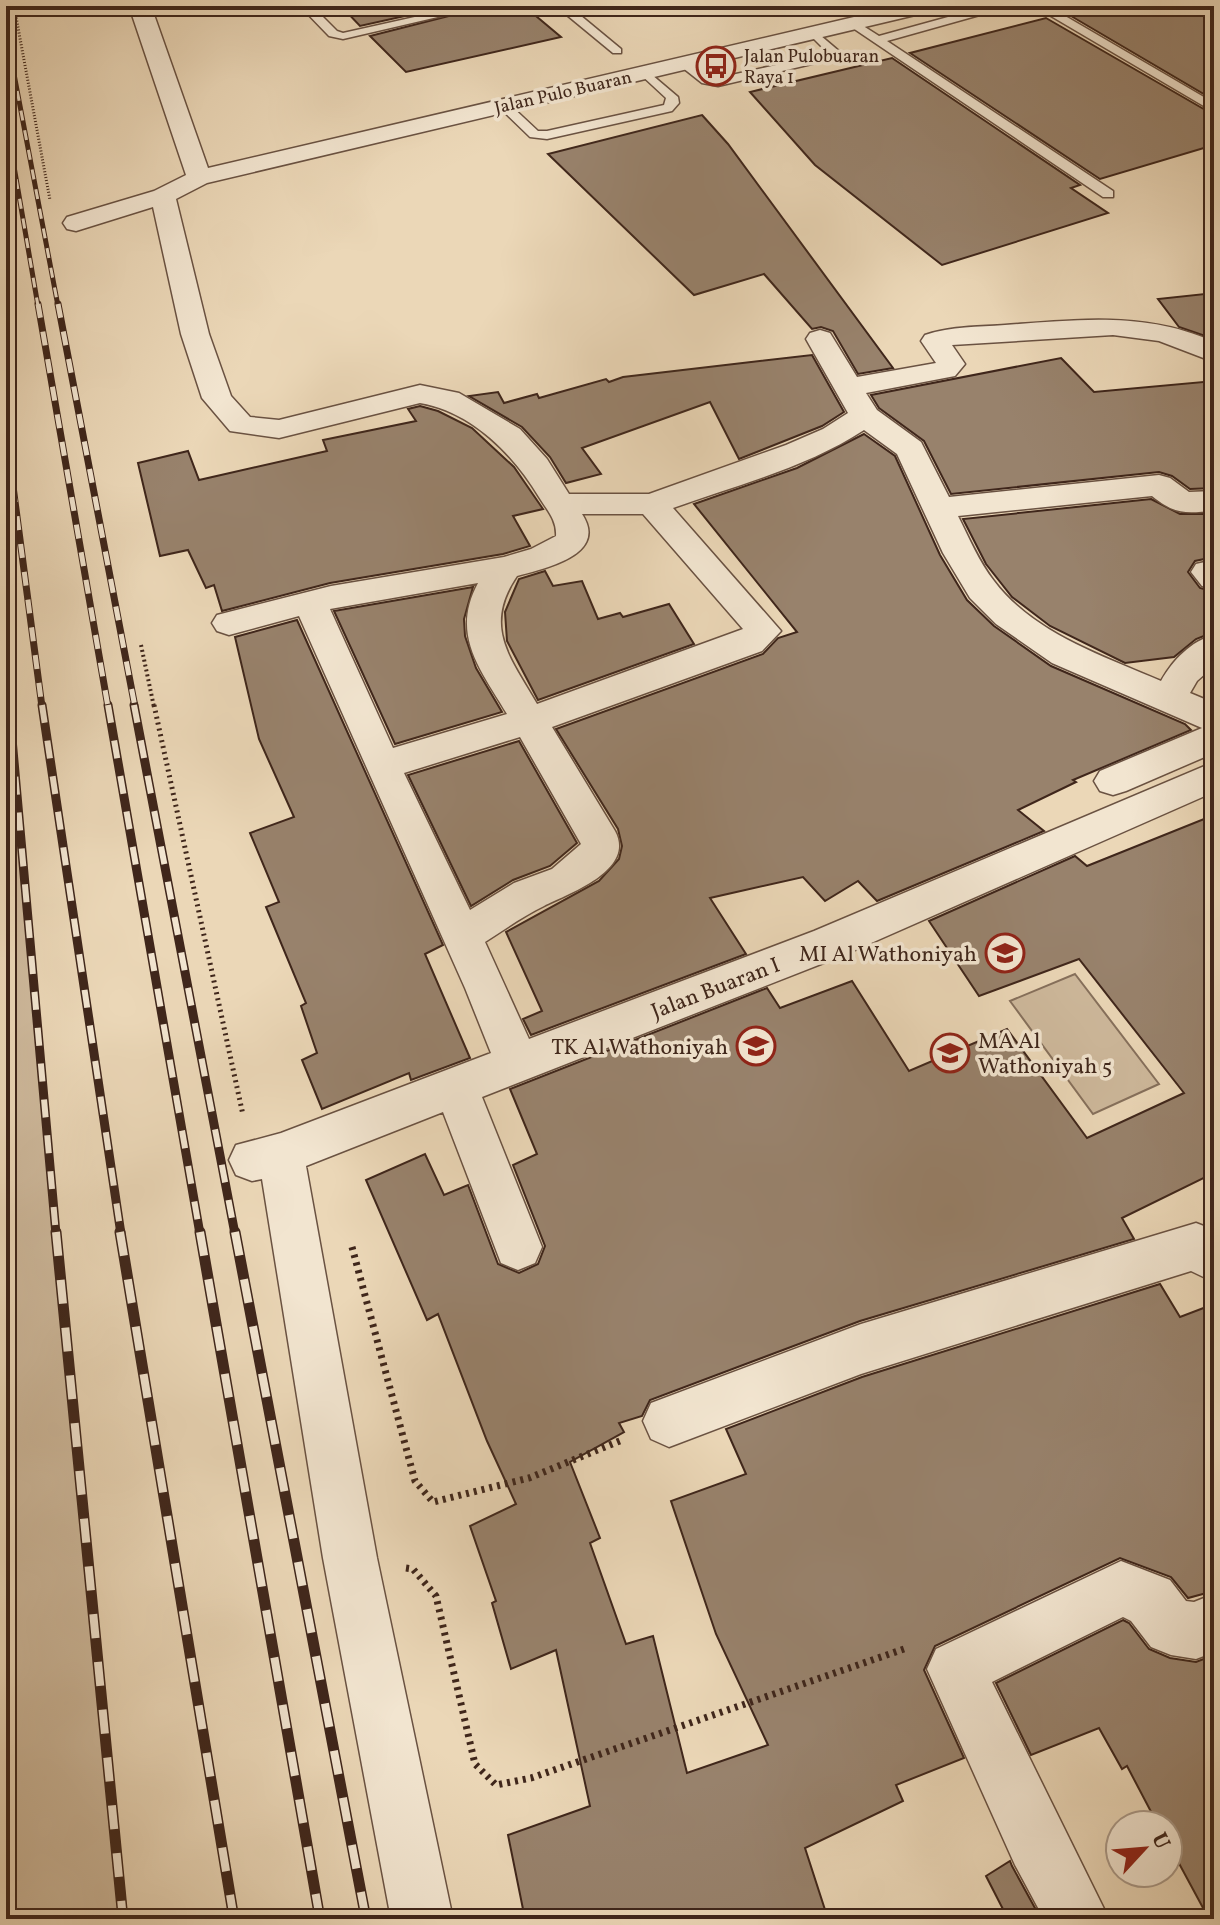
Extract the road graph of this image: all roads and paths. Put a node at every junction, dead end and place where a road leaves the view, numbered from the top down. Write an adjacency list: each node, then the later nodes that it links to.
1 (14, 6): 22 (path)
2 (140, 6): 18 (street)
3 (306, 6): 4 (lane)
4 (479, 6)
5 (562, 6): 12 (lane)
6 (928, 6): 9 (street, Jalan Pulo Buaran)
7 (994, 6): 11 (lane)
8 (1040, 6): 16 (lane)
9 (884, 10): 10 (street, Jalan Pulo Buaran)
10 (853, 24): 11 (lane); 14 (street, Jalan Pulo Buaran)
11 (878, 40): 20 (lane)
12 (625, 49): 13 (street, Jalan Pulo Buaran)
13 (587, 58)
14 (645, 73): 15 (street, Jalan Pulo Buaran); 15 (lane)
15 (504, 106): 19 (street, Jalan Pulo Buaran)
16 (1214, 108)
17 (218, 144): 18 (street)
18 (187, 152): 19 (street)
19 (199, 178): 21 (street, Jalan Pulo Buaran)
20 (1108, 194)
21 (163, 196): 23 (street, Jalan Pulo Buaran); 29 (street)
22 (52, 210)
23 (76, 223)
24 (820, 339): 26 (street)
25 (1214, 353): 26 (street)
26 (848, 387): 27 (street)
27 (865, 416): 30 (street); 31 (street)
28 (1214, 501): 31 (street)
29 (561, 504): 30 (street); 32 (street)
30 (652, 504): 41 (street)
31 (939, 508): 39 (street)
32 (505, 568): 35 (street); 41 (street)
33 (1214, 571): 34 (street)
34 (1214, 578)
35 (310, 603): 36 (street); 43 (street)
36 (229, 623)
37 (141, 645): 49 (path)
38 (1214, 647): 39 (street)
39 (1168, 699): 40 (street)
40 (1214, 718)
41 (528, 721): 43 (street); 46 (street)
42 (1214, 738): 45 (street)
43 (382, 766): 46 (street)
44 (1214, 776): 47 (street, Jalan Buaran I)
45 (1113, 781)
46 (462, 935): 47 (street)
47 (517, 1064): 48 (street, Jalan Buaran I)
48 (456, 1088): 49 (street, Jalan Buaran I); 51 (street)
49 (266, 1157): 54 (street)
50 (350, 1242): 53 (path)
51 (518, 1247)
52 (1214, 1259): 53 (street)
53 (669, 1421)
54 (350, 1558): 56 (path); 57 (street)
55 (1214, 1622): 56 (street)
56 (956, 1669): 58 (street)
57 (422, 1919)
58 (1078, 1919)

